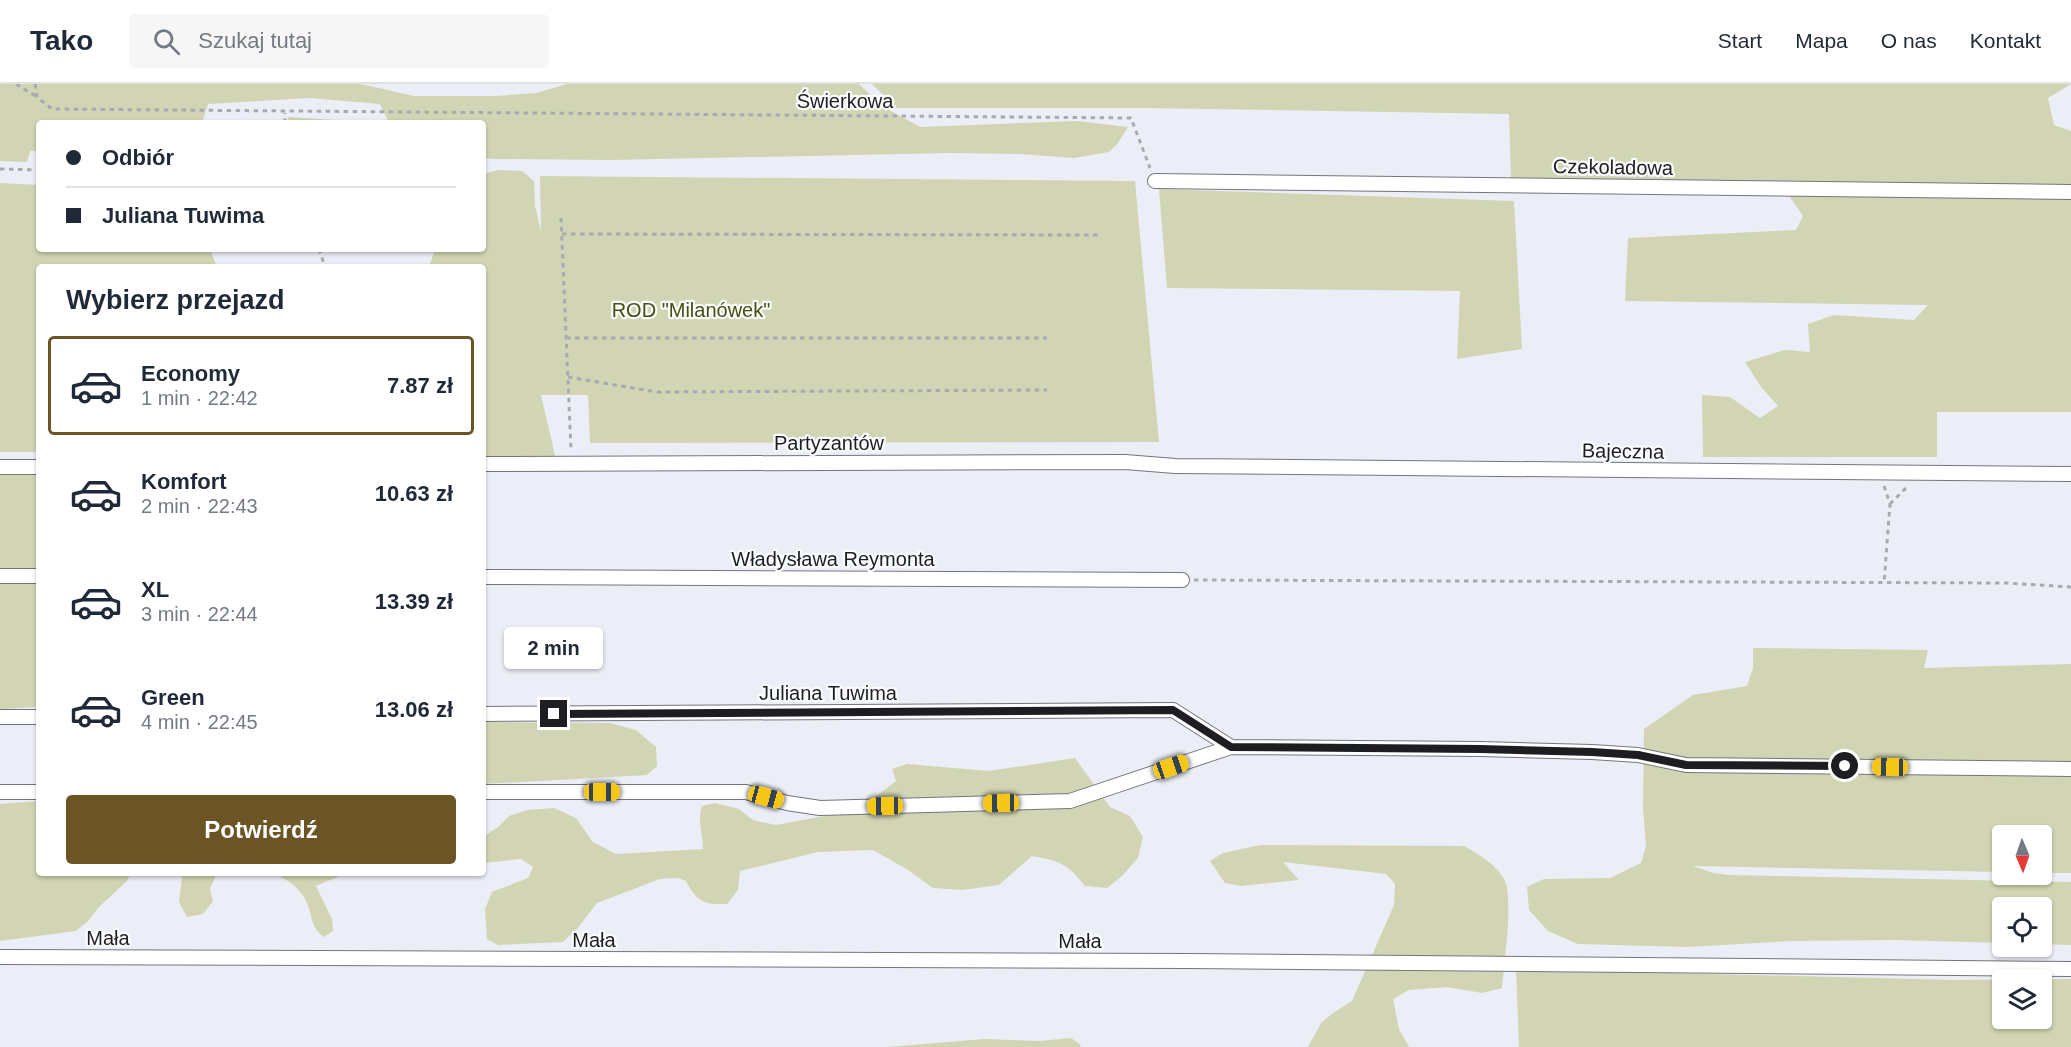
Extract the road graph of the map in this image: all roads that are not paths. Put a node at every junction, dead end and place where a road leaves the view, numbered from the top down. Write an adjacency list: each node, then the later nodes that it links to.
1 (1155, 181): 2 (street, Czekoladowa)
2 (2071, 192)
3 (486, 464): 5 (street, Partyzantów)
4 (36, 466): 6 (street)
5 (1175, 466): 7 (street, Bajeczna)
6 (0, 467)
7 (2071, 474)
8 (0, 576): 9 (street)
9 (36, 576)
10 (486, 578): 11 (street, Władysława Reymonta)
11 (1182, 580)
12 (486, 714): 15 (street, Juliana Tuwima)
13 (0, 717): 14 (street)
14 (36, 717)
15 (1231, 747): 16 (street); 19 (street)
16 (2071, 769)
17 (0, 792): 18 (street)
18 (36, 792)
19 (486, 792)
20 (0, 957): 21 (street, Mała)
21 (2071, 969)

